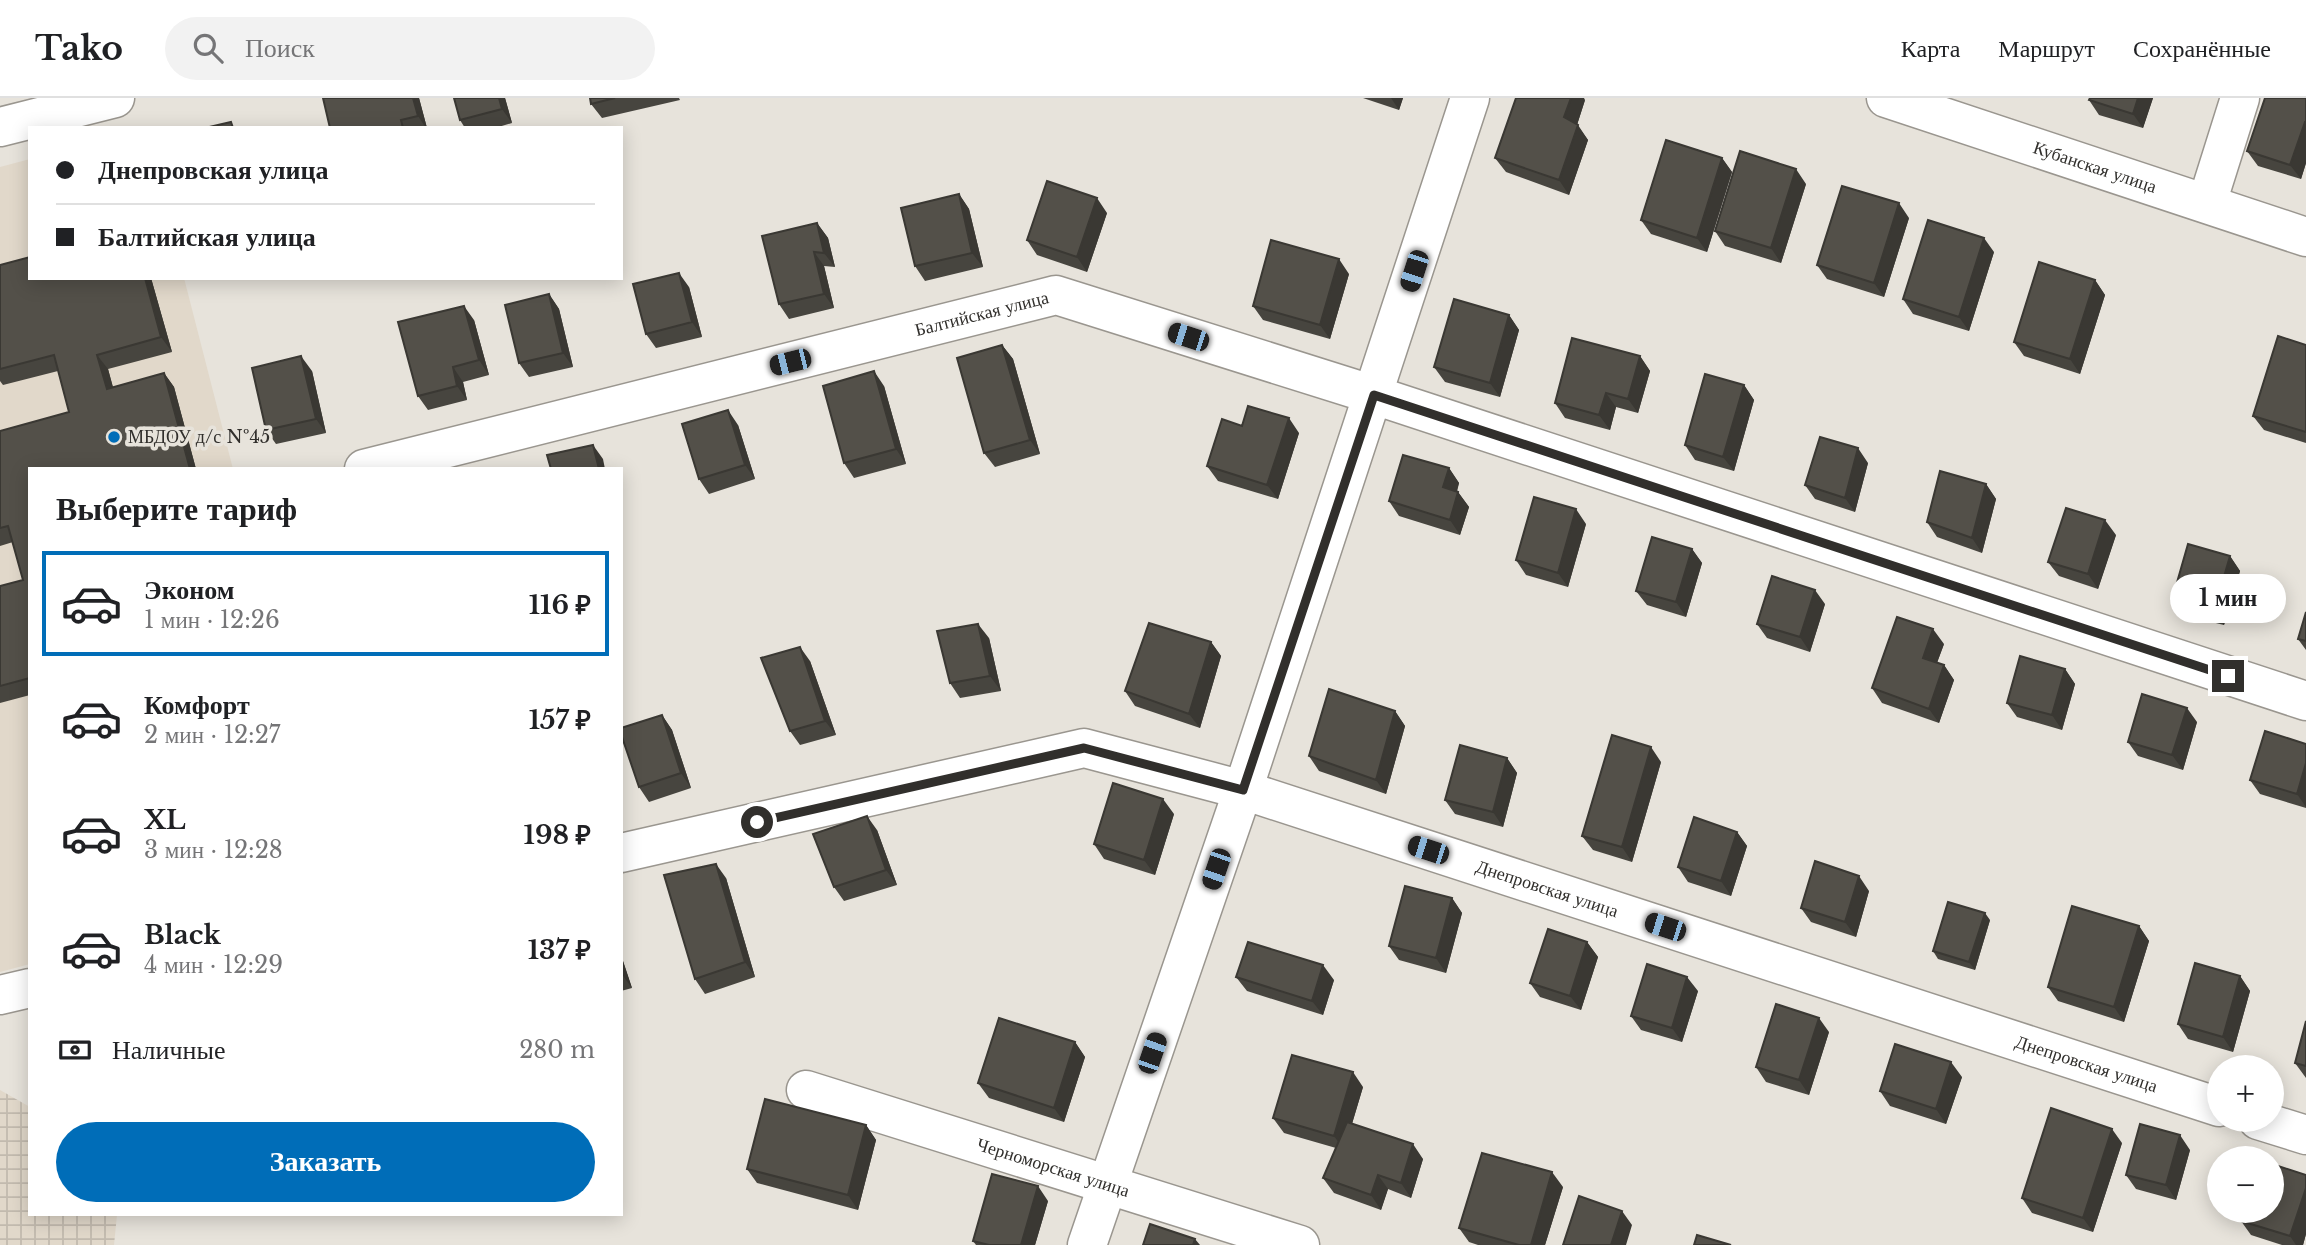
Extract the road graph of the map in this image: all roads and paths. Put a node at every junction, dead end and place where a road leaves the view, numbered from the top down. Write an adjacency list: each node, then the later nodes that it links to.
1 (1470, 98): 8 (street)
2 (1886, 98): 6 (street, Кубанская улица)
3 (2240, 98): 6 (street)
4 (107, 99): 5 (street)
5 (0, 127)
6 (2207, 203): 7 (street, Кубанская улица)
7 (2306, 237)
8 (1374, 395): 9 (street, Балтийская улица); 10 (street, Балтийская улица); 11 (street)
9 (372, 467)
10 (2306, 701)
11 (1243, 790): 12 (street, Днепровская улица); 16 (street, Днепровская улица); 19 (street)
12 (623, 853)
13 (28, 988): 14 (street)
14 (0, 995)
15 (806, 1090): 19 (street, Черноморская улица)
16 (2207, 1103)
17 (2284, 1128): 18 (street)
18 (2306, 1135)
19 (1106, 1185): 20 (street); 21 (street, Черноморская улица)
20 (1087, 1245)
21 (1300, 1245)

